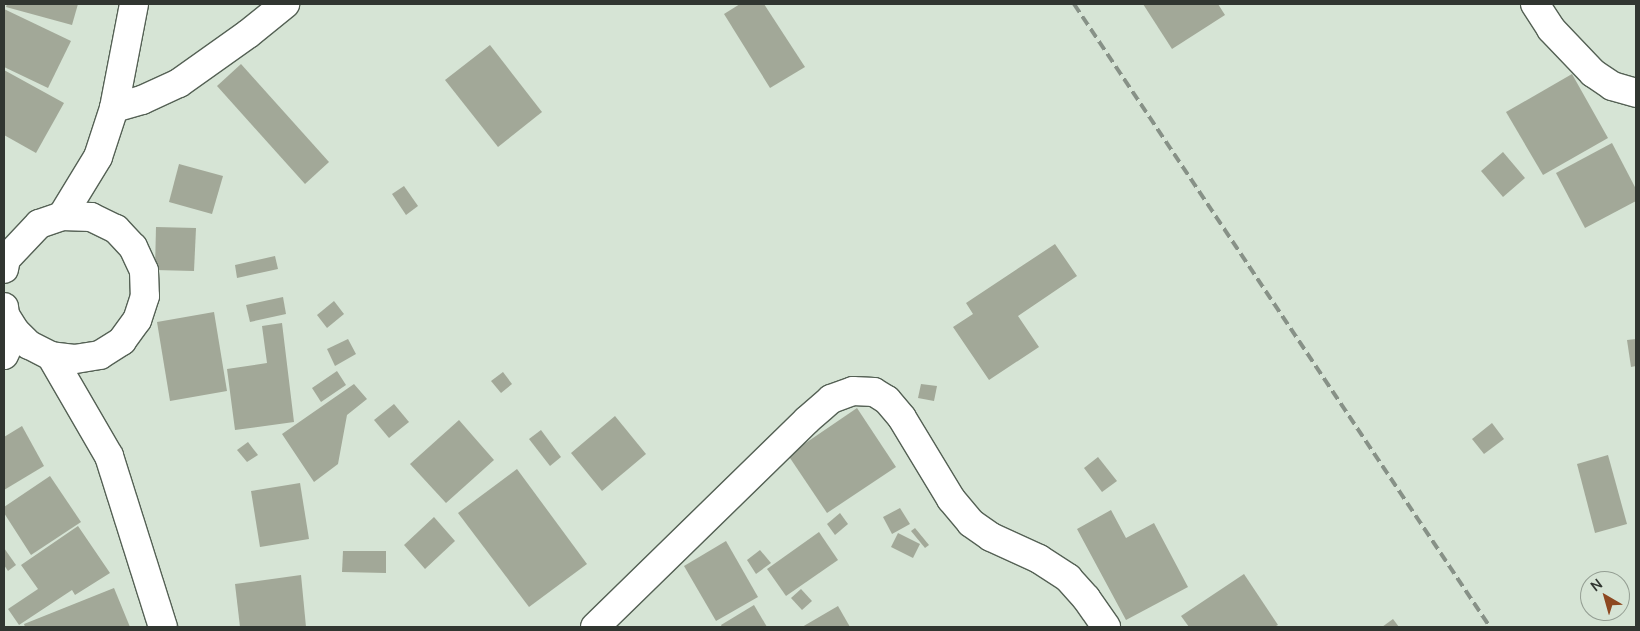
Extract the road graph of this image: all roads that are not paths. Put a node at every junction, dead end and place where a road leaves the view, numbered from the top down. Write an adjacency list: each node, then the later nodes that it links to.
1 (134, 4): 5 (street)
2 (285, 4): 5 (street)
3 (1534, 4): 4 (street)
4 (1636, 93)
5 (114, 108): 6 (street)
6 (62, 216): 7 (street); 10 (street)
7 (5, 263)
8 (4, 307): 9 (street)
9 (9, 343): 10 (street)
10 (51, 356): 11 (street)
11 (163, 627)
12 (595, 627): 13 (street)
13 (1106, 627)

